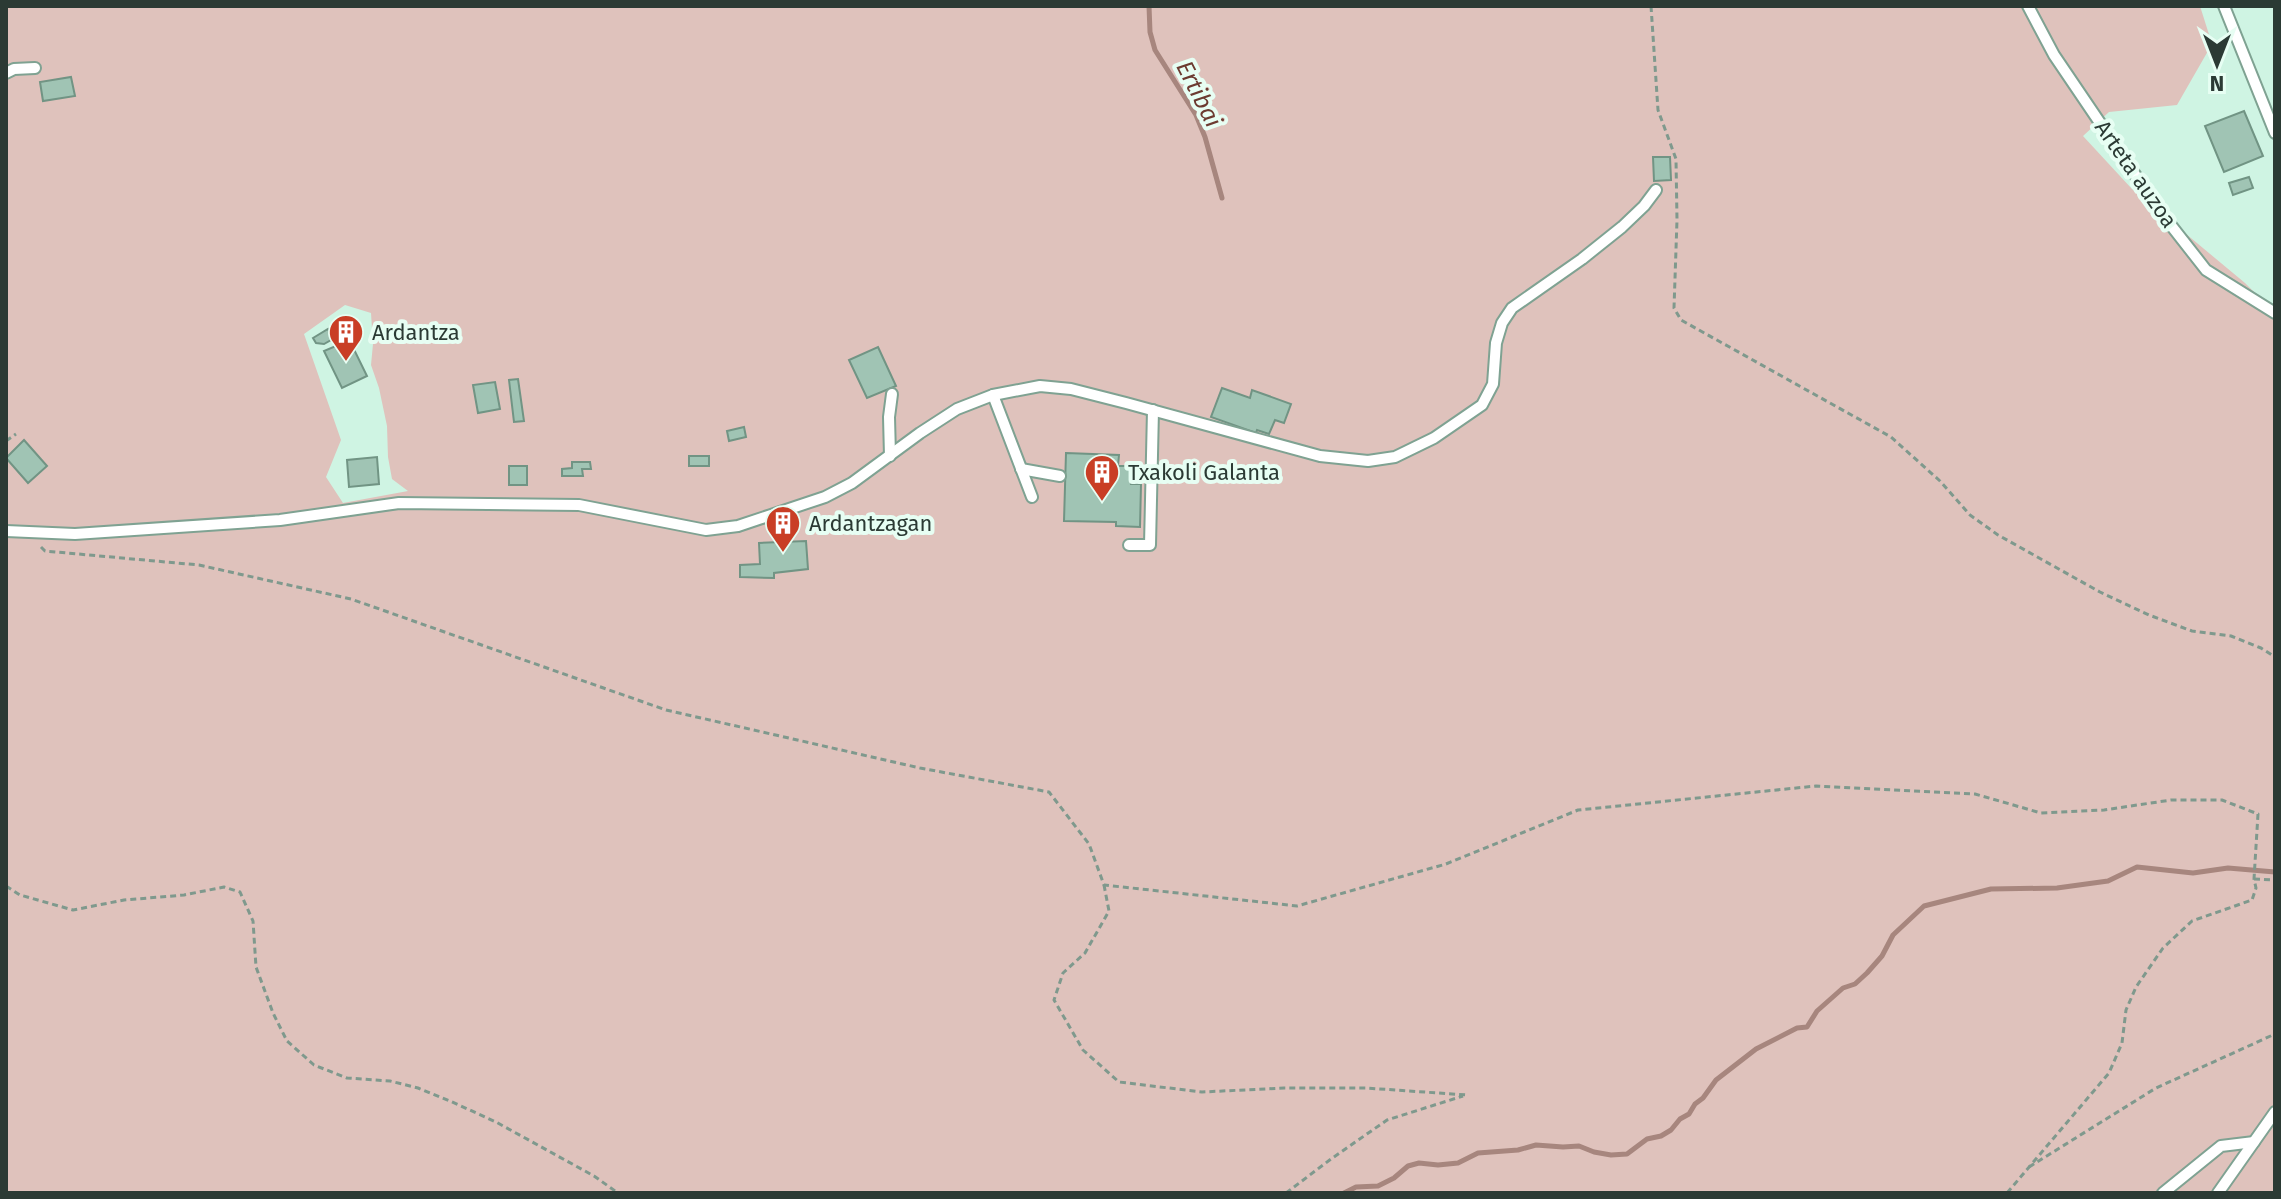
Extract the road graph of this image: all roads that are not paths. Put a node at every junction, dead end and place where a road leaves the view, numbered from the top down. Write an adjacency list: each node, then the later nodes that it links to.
1 (2028, 6): 7 (lane, Arteta auzoa)
2 (2224, 6): 5 (lane)
3 (35, 68): 4 (lane)
4 (6, 73)
5 (2275, 133)
6 (1656, 190): 10 (lane)
7 (2275, 313)
8 (892, 394): 11 (lane)
9 (993, 395): 10 (lane); 11 (lane); 12 (lane)
10 (1153, 410): 16 (lane)
11 (890, 456): 15 (lane)
12 (1021, 469): 13 (lane); 14 (lane)
13 (1060, 476)
14 (1032, 497)
15 (6, 531)
16 (1129, 545)
17 (2275, 1112): 18 (lane)
18 (2254, 1142): 19 (lane); 20 (lane)
19 (2163, 1193)
20 (2218, 1193)

